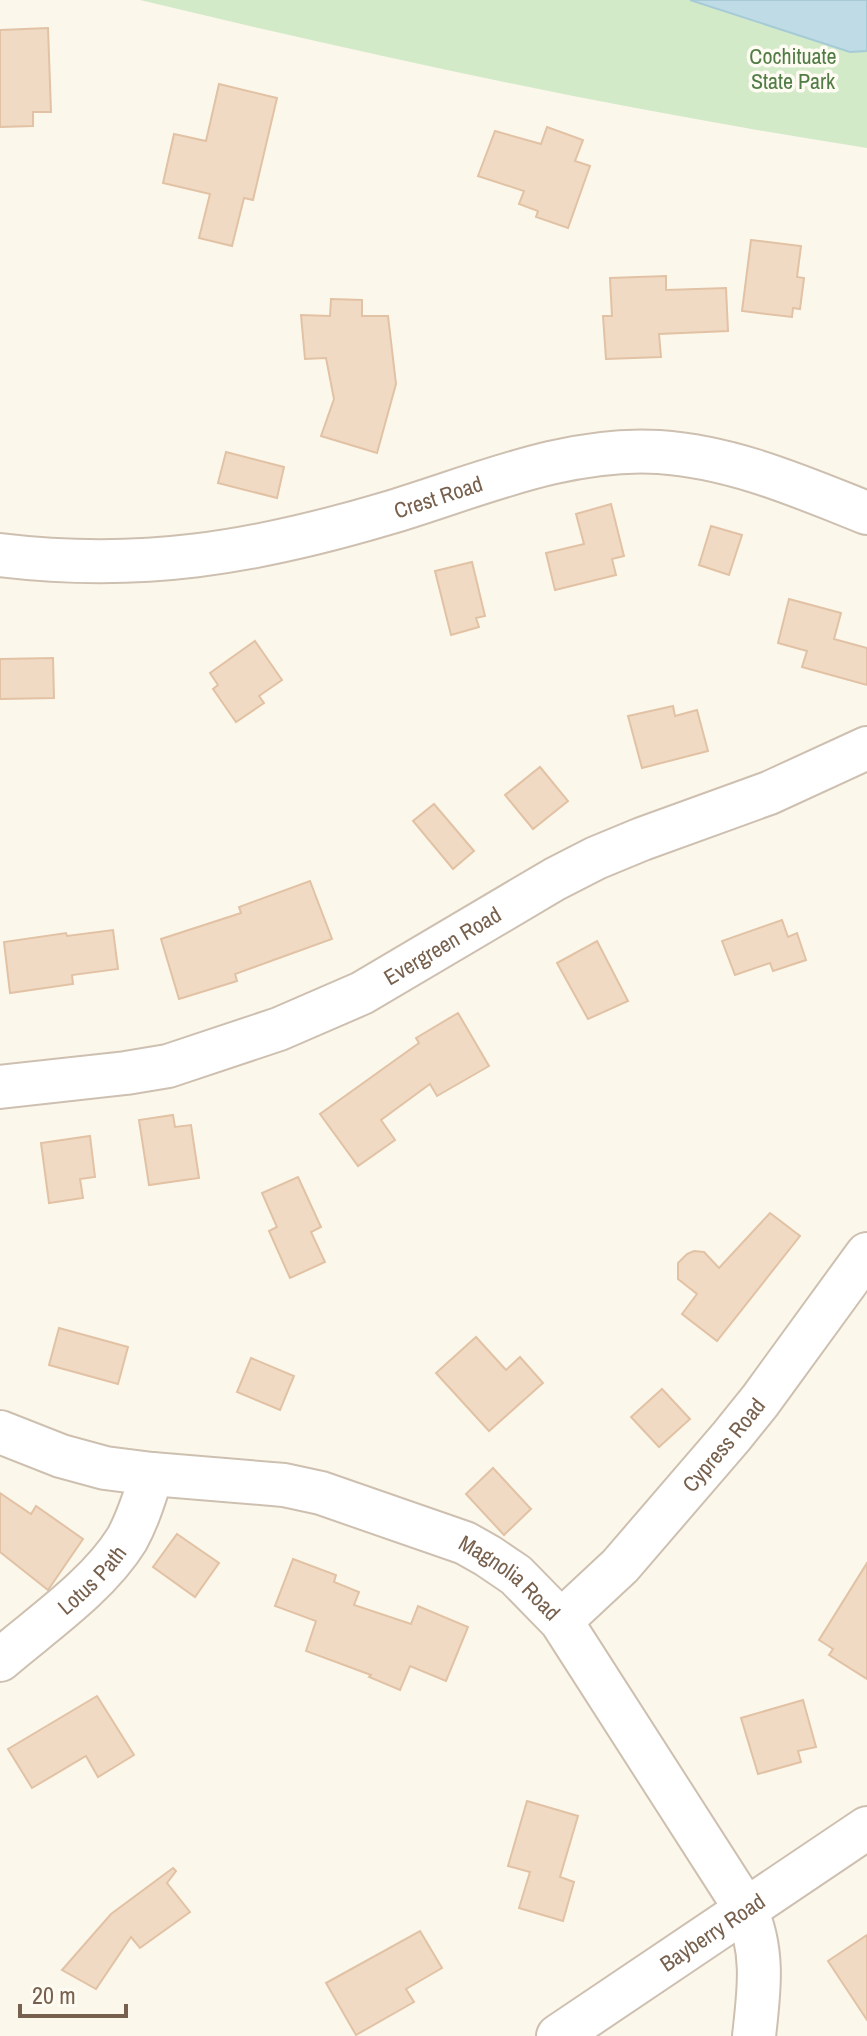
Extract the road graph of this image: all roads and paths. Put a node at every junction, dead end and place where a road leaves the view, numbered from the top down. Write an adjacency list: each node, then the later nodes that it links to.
1 (867, 513): 2 (street, Crest Road)
2 (0, 555)
3 (867, 748): 4 (street, Evergreen Road)
4 (0, 1087)
5 (867, 1254): 8 (street, Cypress Road)
6 (0, 1432): 7 (street, Magnolia Road)
7 (152, 1474): 8 (street, Magnolia Road); 9 (street, Lotus Path)
8 (561, 1621): 11 (street, Magnolia Road)
9 (0, 1660)
10 (867, 1828): 11 (street, Bayberry Road)
11 (745, 1908): 12 (street, Bayberry Road); 13 (street, Magnolia Road)
12 (558, 2036)
13 (754, 2036)

